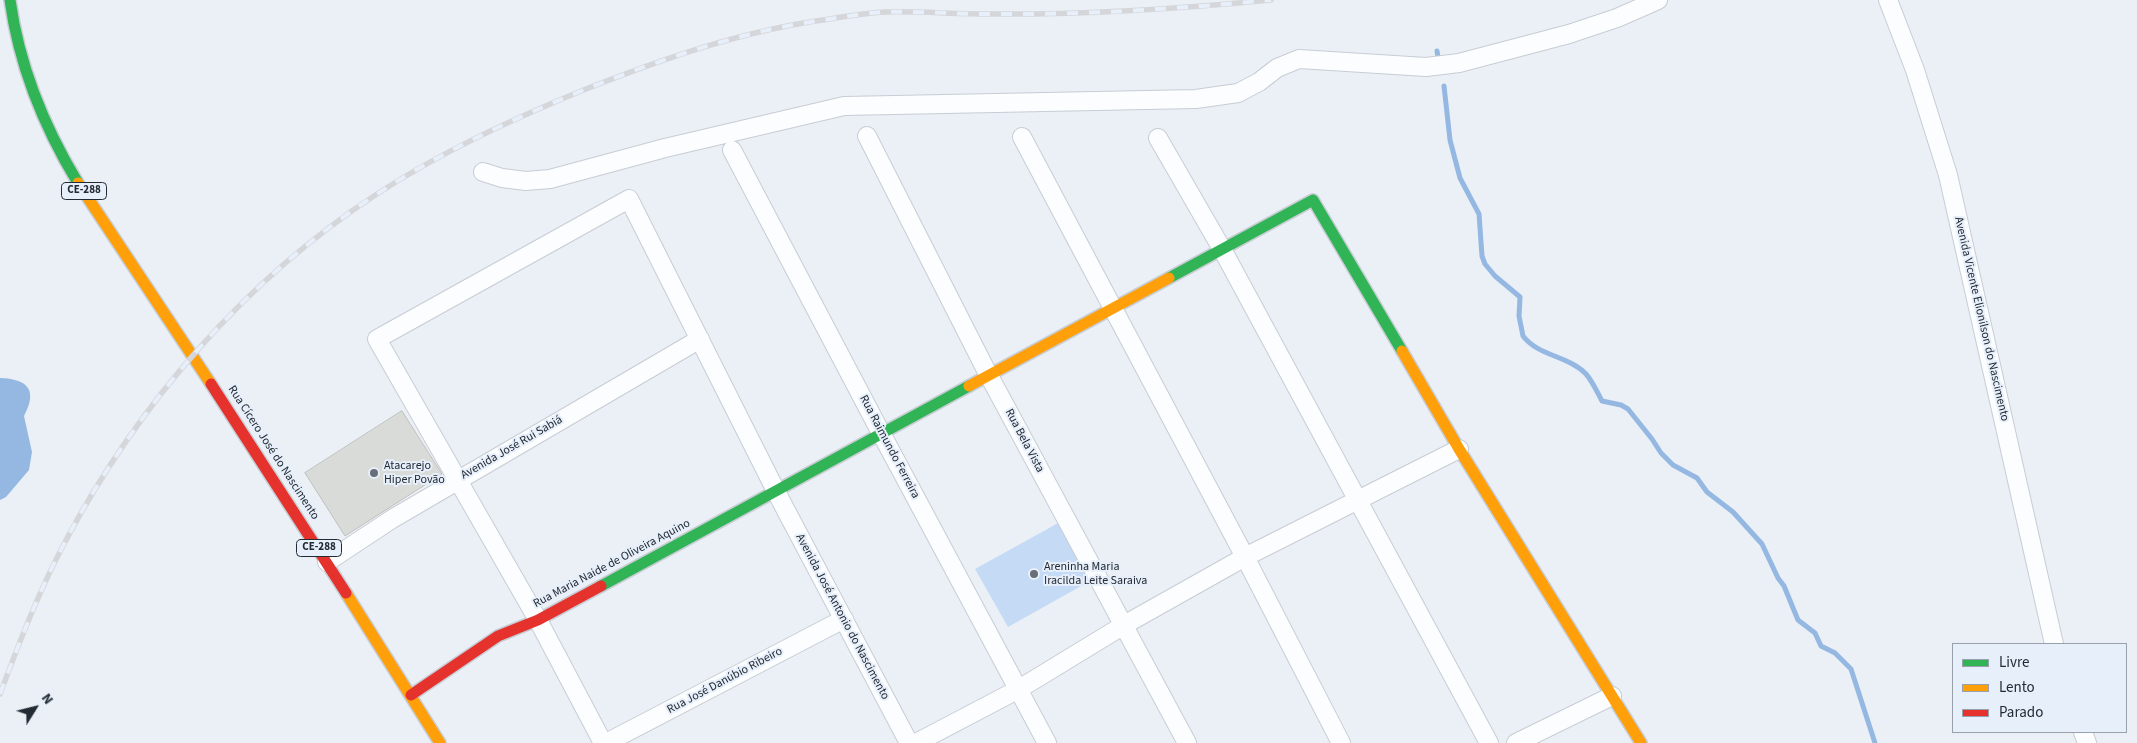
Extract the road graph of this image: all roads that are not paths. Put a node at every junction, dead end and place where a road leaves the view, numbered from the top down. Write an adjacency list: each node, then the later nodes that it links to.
1 (10, 0): 19 (street, Rua Cícero José do Nascimento / CE-288)
2 (1658, 0): 8 (street)
3 (1888, 0): 23 (street, Avenida Vicente Elionilson do Nascimento)
4 (867, 136): 12 (street, Rua Bela Vista)
5 (1022, 138): 10 (street)
6 (1158, 138): 9 (street)
7 (732, 150): 13 (street, Rua Raimundo Ferreira)
8 (483, 172)
9 (1222, 248): 10 (street, Rua Maria Naide de Oliveira Aquino); 14 (street, Rua Maria Naide de Oliveira Aquino); 17 (street)
10 (1111, 308): 12 (street, Rua Maria Naide de Oliveira Aquino); 18 (street)
11 (700, 339): 15 (street, Avenida José Rui Sabiá); 15 (street, Avenida José Antonio do Nascimento); 16 (street, Avenida José Antonio do Nascimento)
12 (988, 374): 13 (street, Rua Maria Naide de Oliveira Aquino); 22 (street, Rua Bela Vista)
13 (881, 433): 16 (street, Rua Maria Naide de Oliveira Aquino); 24 (street, Rua Raimundo Ferreira)
14 (1459, 449): 17 (street); 26 (street)
15 (458, 480): 19 (street, Avenida José Rui Sabiá); 21 (street)
16 (776, 490): 20 (street, Avenida José Antonio do Nascimento); 21 (street, Rua Maria Naide de Oliveira Aquino)
17 (1356, 500): 18 (street); 34 (street)
18 (1245, 557): 22 (street); 33 (street)
19 (328, 562): 25 (street, Rua Cícero José do Nascimento / CE-288)
20 (844, 619): 28 (street, Rua José Danúbio Ribeiro); 29 (street, Avenida José Antonio do Nascimento)
21 (538, 620): 25 (street, Rua Maria Naide de Oliveira Aquino); 28 (street)
22 (1124, 625): 24 (street); 32 (street, Rua Bela Vista)
23 (2054, 643)
24 (1019, 690): 30 (street); 31 (street, Rua Raimundo Ferreira)
25 (411, 694): 27 (street, Rua Cícero José do Nascimento / CE-288)
26 (1612, 696): 35 (street); 36 (street)
27 (440, 743)
28 (605, 743)
29 (909, 743)
30 (916, 743)
31 (1047, 743)
32 (1187, 743)
33 (1341, 743)
34 (1489, 743)
35 (1516, 743)
36 (1641, 743)

